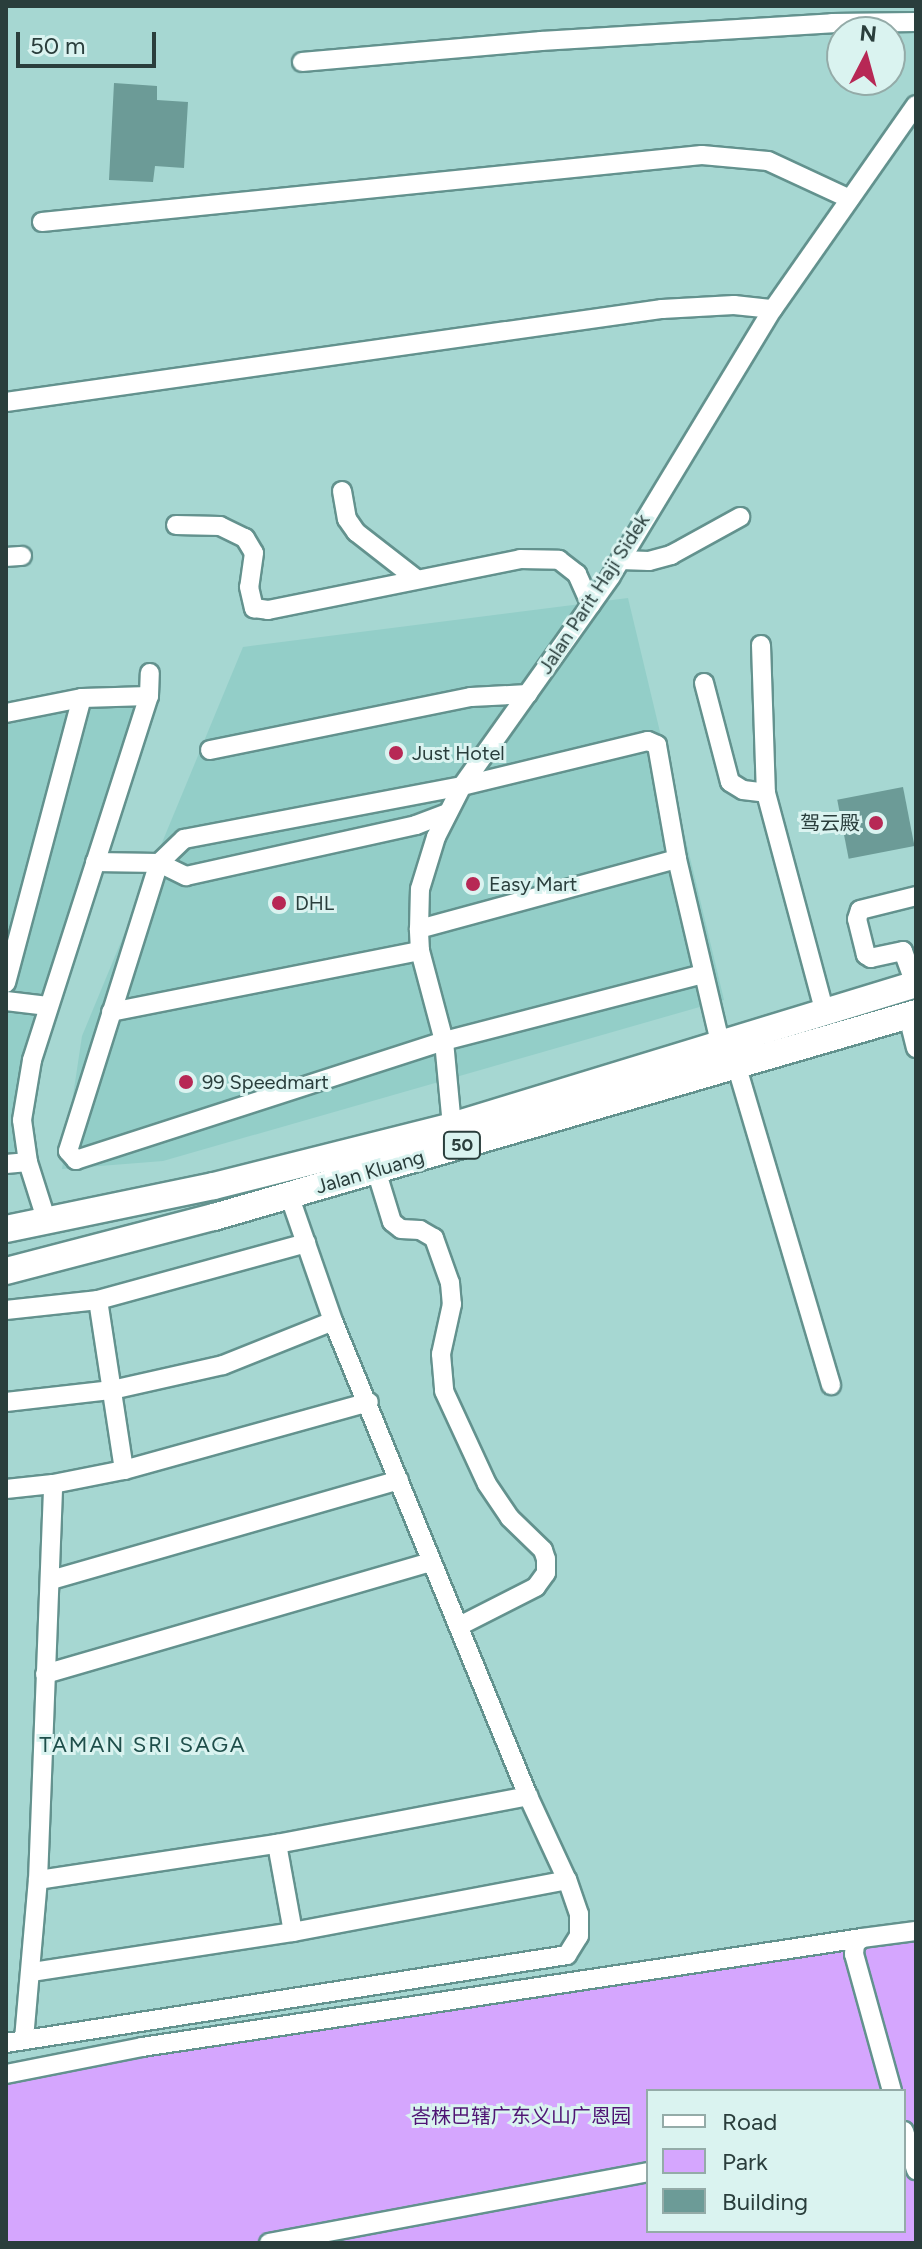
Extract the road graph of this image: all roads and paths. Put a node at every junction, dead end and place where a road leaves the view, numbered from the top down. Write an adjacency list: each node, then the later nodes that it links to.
1 (916, 22): 2 (street)
2 (302, 62)
3 (916, 105): 4 (street, Jalan Parit Haji Sidek)
4 (850, 199): 5 (street); 6 (street, Jalan Parit Haji Sidek)
5 (42, 222)
6 (773, 309): 7 (street); 11 (street, Jalan Parit Haji Sidek)
7 (6, 402)
8 (342, 491): 12 (street)
9 (740, 517): 11 (street)
10 (176, 525): 12 (street)
11 (620, 560): 13 (street, Jalan Parit Haji Sidek)
12 (415, 578): 13 (street)
13 (591, 605): 17 (street, Jalan Parit Haji Sidek)
14 (761, 645): 23 (street)
15 (150, 673): 18 (street)
16 (704, 683): 23 (street)
17 (528, 694): 21 (street); 22 (street, Jalan Parit Haji Sidek)
18 (149, 696): 19 (street); 26 (street)
19 (82, 698): 20 (street); 33 (street)
20 (6, 713)
21 (210, 750)
22 (462, 786): 24 (street, Jalan Parit Haji Sidek); 25 (street); 27 (street)
23 (766, 793): 38 (street)
24 (448, 813): 27 (street); 29 (street, Jalan Parit Haji Sidek)
25 (677, 859): 29 (street); 32 (street)
26 (95, 862): 27 (street); 36 (street)
27 (159, 863): 37 (street)
28 (916, 896): 30 (street)
29 (419, 929): 31 (street, Jalan Parit Haji Sidek)
30 (909, 949): 34 (street)
31 (420, 951): 37 (street); 40 (street, Jalan Parit Haji Sidek)
32 (703, 974): 40 (street); 42 (street)
33 (6, 983)
34 (915, 984): 38 (highway, Jalan Kluang / 50)
35 (6, 1001): 36 (street)
36 (48, 1006): 44 (street)
37 (111, 1012): 40 (street)
38 (825, 1013): 42 (highway, Jalan Kluang / 50)
39 (912, 1014): 41 (street); 42 (highway, Jalan Kluang / 50)
40 (444, 1041): 43 (street, Jalan Parit Haji Sidek)
41 (916, 1048)
42 (729, 1055): 43 (highway, Jalan Kluang / 50); 46 (highway, Jalan Kluang / 50); 55 (street)
43 (452, 1126): 48 (highway, Jalan Kluang / 50)
44 (28, 1162): 45 (street); 48 (street)
45 (6, 1164)
46 (376, 1170): 47 (highway, Jalan Kluang / 50); 65 (street)
47 (289, 1195): 50 (street); 51 (highway, Jalan Kluang / 50)
48 (47, 1222): 49 (highway, Jalan Kluang / 50)
49 (6, 1229)
50 (306, 1243): 52 (street); 54 (street)
51 (6, 1271)
52 (98, 1300): 53 (street); 56 (street)
53 (6, 1310)
54 (333, 1321): 56 (street); 58 (street)
55 (831, 1385)
56 (112, 1390): 57 (street); 59 (street)
57 (6, 1402)
58 (369, 1402): 59 (street); 60 (street)
59 (124, 1470): 61 (street)
60 (399, 1480): 63 (street); 64 (street)
61 (53, 1484): 62 (street); 64 (street)
62 (6, 1489)
63 (431, 1562): 65 (street); 66 (street)
64 (51, 1580): 66 (street)
65 (459, 1626): 67 (street)
66 (45, 1674): 69 (street)
67 (528, 1796): 68 (street); 70 (street)
68 (277, 1844): 69 (street); 72 (street)
69 (38, 1880): 74 (street)
70 (567, 1880): 72 (street); 75 (street)
71 (916, 1931): 73 (street)
72 (293, 1932): 74 (street)
73 (862, 1938): 76 (street); 77 (street)
74 (32, 1972): 75 (street)
75 (15, 2041)
76 (6, 2074)
77 (891, 2089)
78 (906, 2137): 79 (street)
79 (916, 2166)
80 (646, 2172): 81 (street)
81 (269, 2243)

